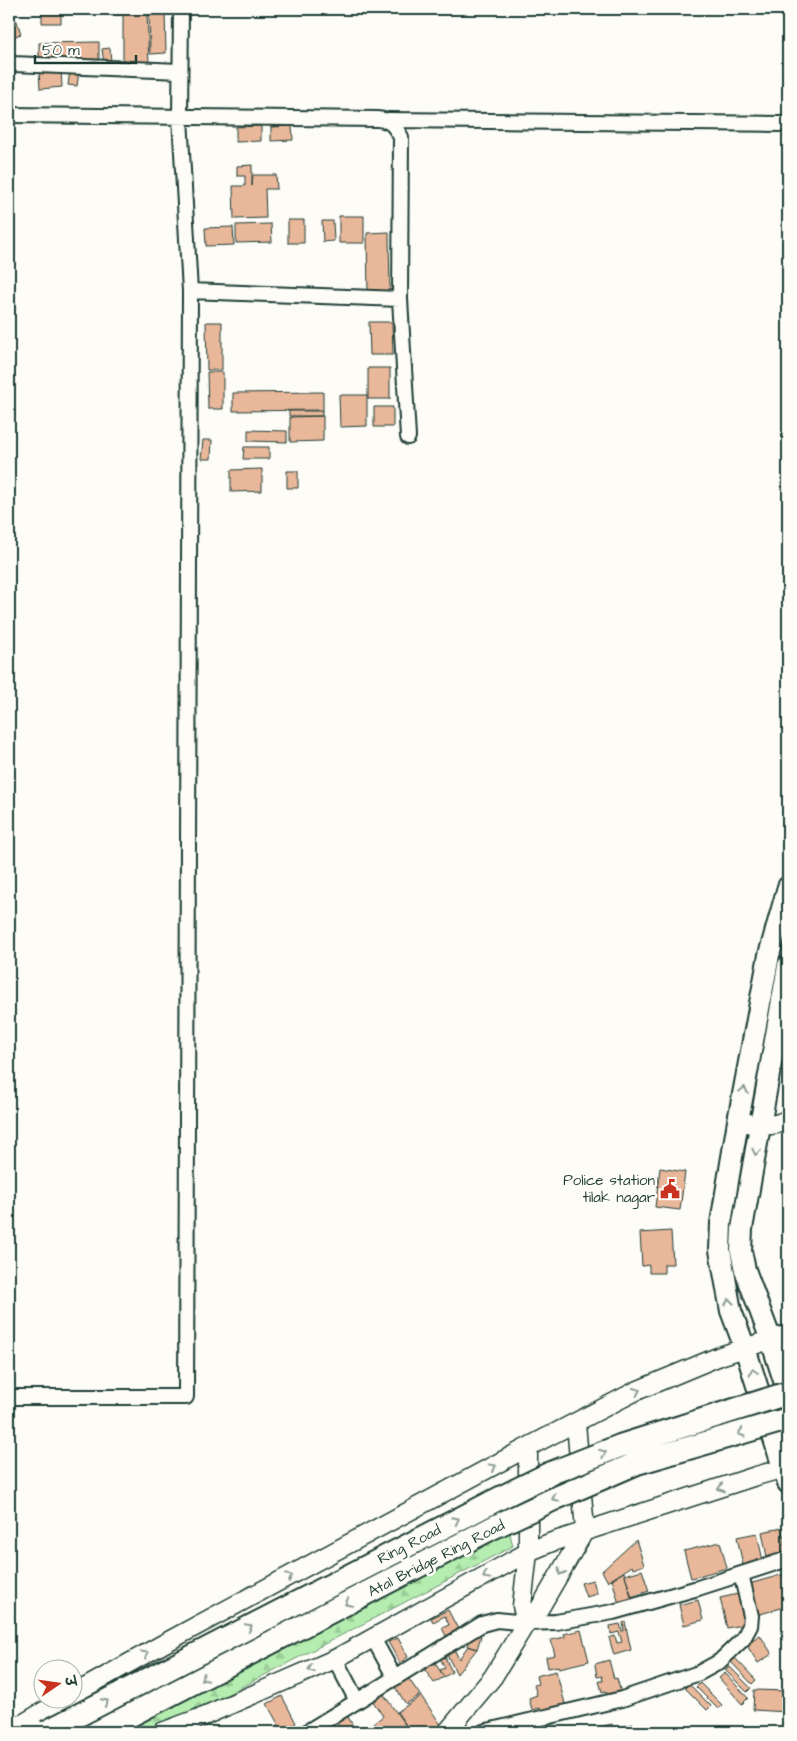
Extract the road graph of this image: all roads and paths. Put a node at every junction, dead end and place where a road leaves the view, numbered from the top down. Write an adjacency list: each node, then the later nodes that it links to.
1 (181, 9): 3 (street)
2 (9, 61): 3 (street)
3 (180, 71): 5 (street)
4 (9, 115): 5 (street)
5 (180, 118): 6 (street); 8 (street)
6 (388, 120): 7 (street); 9 (street)
7 (784, 124)
8 (190, 291): 9 (street); 19 (street)
9 (400, 299): 10 (street)
10 (408, 437)
11 (788, 887): 14 (main road, one-way to 11)
12 (788, 966): 15 (main road)
13 (788, 1119): 15 (street)
14 (738, 1122): 15 (street); 17 (main road, one-way to 14)
15 (761, 1127): 16 (main road, one-way to 16)
16 (780, 1337): 17 (street); 18 (main road)
17 (745, 1348): 21 (street, one-way to 17); 23 (main road, one-way to 17)
18 (788, 1393): 37 (main road, Ring Road, one-way to 18, bridge)
19 (9, 1397)
20 (788, 1419): 38 (main road, Atal Bridge Ring Road, one-way to 38, bridge)
21 (576, 1422): 22 (street); 24 (street)
22 (528, 1447): 25 (street); 32 (street, one-way to 22)
23 (787, 1473): 24 (street, one-way to 24)
24 (585, 1530): 25 (street); 28 (street, one-way to 28)
25 (528, 1552): 28 (street); 29 (street, one-way to 29)
26 (788, 1558): 27 (street)
27 (742, 1574): 28 (street); 43 (street)
28 (526, 1623): 31 (street); 42 (street)
29 (372, 1638): 30 (street); 31 (street)
30 (335, 1659): 33 (street); 35 (street, one-way to 35)
31 (395, 1678): 33 (street)
32 (82, 1689)
33 (357, 1701): 41 (street)
34 (49, 1708): 36 (street)
35 (197, 1719): 39 (street); 40 (street)
36 (9, 1732)
37 (46, 1732)
38 (98, 1732)
39 (162, 1732)
40 (183, 1732)
41 (307, 1732)
42 (447, 1732)
43 (483, 1732)

